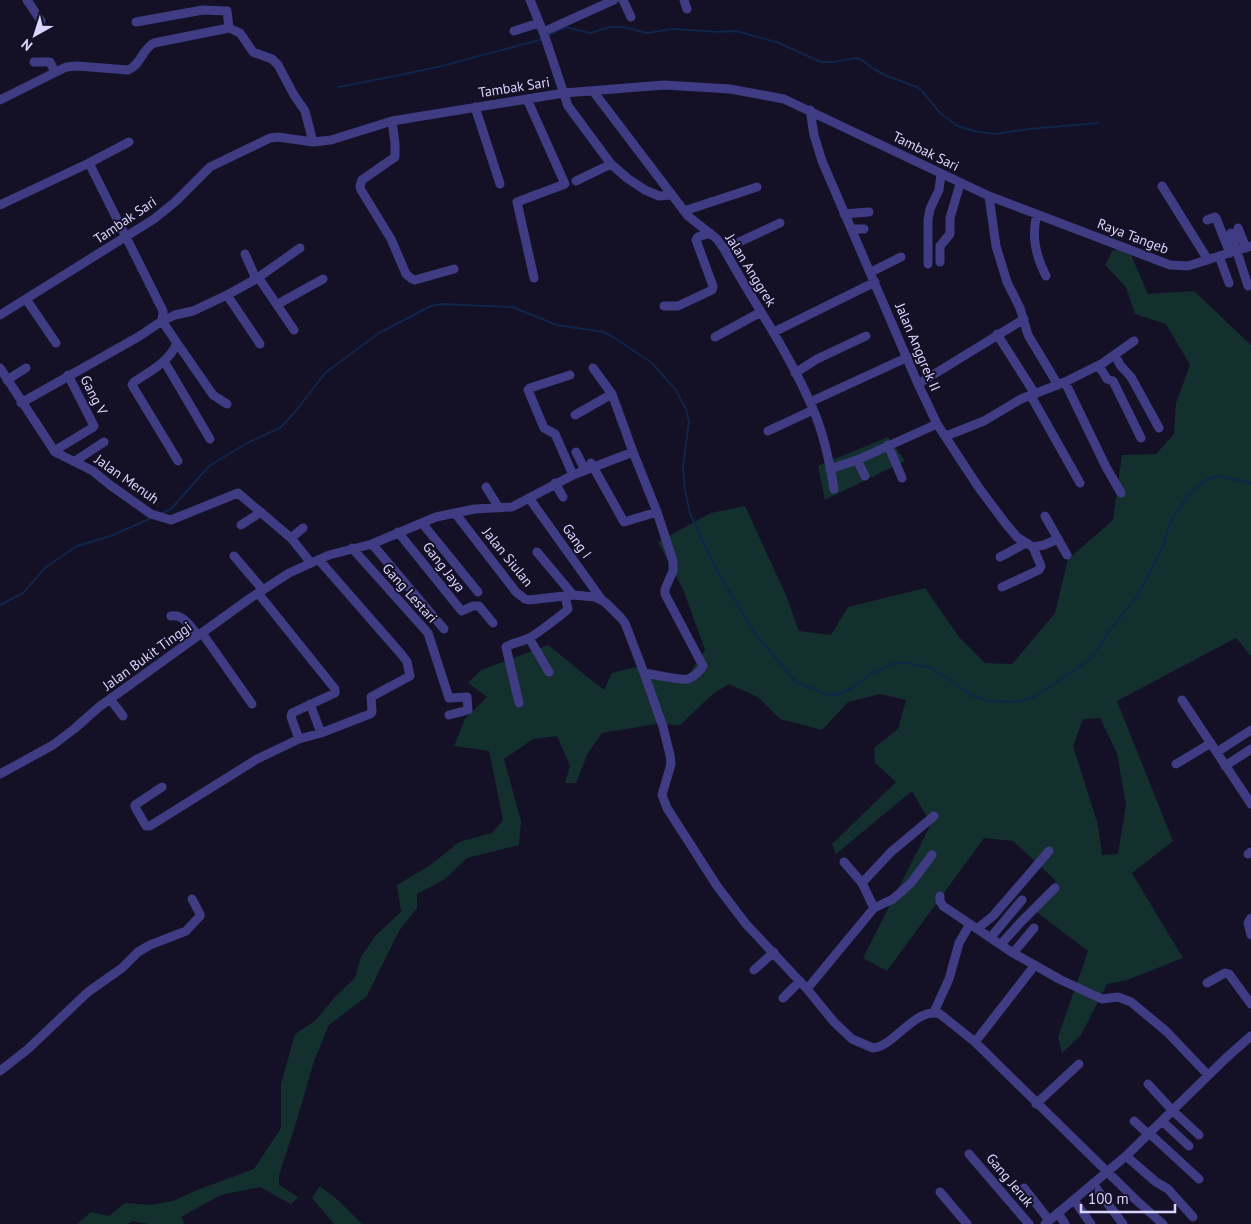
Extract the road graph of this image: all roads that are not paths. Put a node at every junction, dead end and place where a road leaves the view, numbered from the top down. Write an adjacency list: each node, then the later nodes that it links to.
1 (27, 0): 6 (street)
2 (530, 0): 8 (street)
3 (614, 0): 11 (street)
4 (623, 0): 5 (street)
5 (631, 17)
6 (41, 21)
7 (136, 22): 9 (street)
8 (539, 23): 10 (street); 11 (street)
9 (229, 25): 13 (street); 22 (street)
10 (514, 31)
11 (544, 36): 15 (street)
12 (34, 62): 13 (street)
13 (54, 68): 17 (street)
14 (593, 91): 15 (street, Tambak Sari); 19 (street, Tambak Sari); 31 (street, Jalan Anggrek)
15 (564, 93): 16 (street, Tambak Sari); 24 (street)
16 (526, 99): 18 (street, Tambak Sari); 59 (street)
17 (0, 100)
18 (475, 108): 20 (street, Tambak Sari); 27 (street)
19 (810, 110): 25 (street, Tambak Sari); 36 (street, Jalan Anggrek II)
20 (392, 122): 22 (street, Tambak Sari); 55 (street)
21 (129, 142): 23 (street)
22 (313, 142): 45 (street, Tambak Sari)
23 (88, 163): 33 (street); 45 (street)
24 (611, 164): 26 (street); 31 (street)
25 (941, 174): 28 (street, Tambak Sari); 54 (street)
26 (576, 181)
27 (500, 184)
28 (960, 184): 32 (street, Tambak Sari); 53 (street)
29 (1162, 186): 52 (street)
30 (757, 187): 34 (street)
31 (672, 195): 34 (street, Jalan Anggrek)
32 (989, 196): 37 (street, Tambak Sari); 70 (street)
33 (0, 205)
34 (684, 211): 44 (street, Jalan Anggrek)
35 (869, 212): 36 (street)
36 (844, 214): 41 (street, Jalan Anggrek II)
37 (1037, 214): 40 (street, Tambak Sari); 57 (street)
38 (1207, 220): 48 (street)
39 (780, 223): 47 (street)
40 (1064, 224): 52 (street, Raya Tangeb)
41 (851, 229): 42 (street); 56 (street, Jalan Anggrek II)
42 (864, 229)
43 (1234, 231): 48 (street)
44 (710, 233): 47 (street, Jalan Anggrek); 67 (street)
45 (127, 237): 65 (street, Tambak Sari); 71 (street)
46 (300, 248): 58 (street)
47 (724, 249): 68 (street, Jalan Anggrek)
48 (1241, 249): 50 (street, Raya Tangeb); 63 (street)
49 (244, 254): 58 (street)
50 (1219, 256): 52 (street, Raya Tangeb); 62 (street)
51 (901, 257): 56 (street)
52 (1208, 260)
53 (940, 262)
54 (928, 264)
55 (454, 269)
56 (871, 272): 61 (street, Jalan Anggrek II)
57 (1046, 276)
58 (257, 278): 64 (street); 66 (street)
59 (534, 278)
60 (323, 279): 66 (street)
61 (875, 282): 73 (street); 82 (street, Jalan Anggrek II)
62 (1229, 283)
63 (1248, 286)
64 (227, 295): 71 (street); 80 (street)
65 (26, 299): 69 (street, Tambak Sari); 78 (street)
66 (278, 304): 72 (street)
67 (664, 306)
68 (761, 312): 73 (street, Jalan Anggrek); 76 (street)
69 (0, 314)
70 (1024, 318): 74 (street); 91 (street)
71 (162, 321): 79 (street); 88 (street)
72 (294, 330)
73 (774, 332): 87 (street, Jalan Anggrek)
74 (998, 334): 92 (street); 94 (street)
75 (866, 336): 87 (street)
76 (715, 337)
77 (1134, 341): 81 (street)
78 (56, 343)
79 (177, 344): 83 (street); 96 (street)
80 (260, 344)
81 (1115, 356): 84 (street); 100 (street)
82 (908, 357): 92 (street, Jalan Anggrek II); 97 (street)
83 (164, 361): 104 (street); 112 (street)
84 (1098, 366): 91 (street); 103 (street)
85 (26, 368): 90 (street)
86 (593, 368): 93 (street)
87 (795, 373): 97 (street, Jalan Anggrek)
88 (68, 375): 95 (street); 107 (street, Gang V)
89 (570, 375): 115 (street)
90 (3, 376): 95 (street)
91 (1061, 383): 94 (street); 122 (street)
92 (918, 384): 99 (street, Jalan Anggrek II)
93 (612, 394): 98 (street); 109 (street)
94 (1033, 396): 102 (street); 119 (street)
95 (21, 403): 107 (street)
96 (226, 404)
97 (811, 406): 101 (street); 114 (street, Jalan Anggrek)
98 (575, 415)
99 (937, 424): 102 (street, Jalan Anggrek II); 106 (street)
100 (1159, 428)
101 (768, 431)
102 (946, 436): 137 (street, Jalan Anggrek II)
103 (1142, 438)
104 (210, 439)
105 (104, 442): 111 (street)
106 (888, 445): 110 (street); 117 (street)
107 (54, 451): 111 (street, Jalan Menuh)
108 (576, 452): 113 (street)
109 (633, 452): 113 (street); 127 (street)
110 (857, 460): 114 (street); 116 (street)
111 (75, 461): 126 (street, Jalan Menuh)
112 (178, 462)
113 (589, 466): 115 (street); 127 (street)
114 (830, 469): 121 (street, Jalan Anggrek)
115 (573, 475): 118 (street)
116 (865, 476)
117 (902, 478)
118 (555, 483): 123 (street); 124 (street)
119 (1080, 483)
120 (486, 487): 125 (street)
121 (834, 489)
122 (1121, 493)
123 (563, 497)
124 (529, 498): 125 (street); 148 (street, Gang I)
125 (500, 508): 128 (street)
126 (262, 512): 131 (street); 134 (street, Jalan Menuh)
127 (657, 512): 155 (street)
128 (455, 513): 130 (street); 147 (street, Jalan Siulan)
129 (1045, 516): 135 (street)
130 (422, 523): 133 (street); 146 (street)
131 (242, 525)
132 (302, 528): 134 (street)
133 (398, 532): 136 (street); 150 (street, Gang Jaya)
134 (291, 538): 143 (street, Jalan Menuh)
135 (1058, 539): 137 (street); 141 (street)
136 (372, 544): 138 (street); 151 (street)
137 (1029, 545): 142 (street); 144 (street)
138 (352, 548): 143 (street); 161 (street, Gang Lestari)
139 (538, 552): 147 (street)
140 (234, 556): 145 (street)
141 (1067, 556)
142 (1000, 557)
143 (315, 561): 145 (street, Jalan Bukit Tinggi); 164 (street, Jalan Menuh)
144 (1002, 587)
145 (260, 592): 152 (street, Jalan Bukit Tinggi); 160 (street)
146 (478, 592)
147 (569, 596): 148 (street, Jalan Siulan); 153 (street)
148 (603, 600): 155 (street)
149 (171, 616): 152 (street)
150 (493, 623)
151 (444, 629)
152 (200, 635): 156 (street, Jalan Bukit Tinggi); 159 (street)
153 (529, 638): 154 (street); 158 (street)
154 (549, 672)
155 (644, 673): 190 (street)
156 (110, 699): 162 (street); 171 (street, Jalan Bukit Tinggi)
157 (1182, 700): 166 (street)
158 (519, 703)
159 (252, 704)
160 (310, 704): 164 (street); 165 (street)
161 (449, 715)
162 (123, 716)
163 (1251, 730): 168 (street)
164 (321, 733): 165 (street)
165 (299, 739): 172 (street)
166 (1210, 742): 168 (street); 169 (street)
167 (1251, 749): 170 (street)
168 (1217, 752): 170 (street)
169 (1176, 764)
170 (1225, 766): 173 (street)
171 (0, 774)
172 (162, 787)
173 (1251, 804)
174 (934, 816): 178 (street)
175 (1049, 851): 185 (street)
176 (932, 855): 183 (street)
177 (844, 862): 178 (street)
178 (862, 883): 183 (street)
179 (1055, 888): 189 (street)
180 (940, 896): 185 (street)
181 (192, 899): 203 (street)
182 (1022, 900): 188 (street)
183 (874, 908): 196 (street)
184 (1251, 918): 187 (street)
185 (974, 926): 188 (street); 199 (street)
186 (1034, 928): 191 (street)
187 (1251, 935)
188 (991, 937): 189 (street)
189 (1002, 944): 191 (street)
190 (774, 952): 193 (street); 194 (street)
191 (1013, 953): 192 (street)
192 (1035, 965): 201 (street); 204 (street)
193 (754, 970)
194 (800, 981): 196 (street); 197 (street)
195 (1207, 983): 198 (street)
196 (807, 989): 199 (street)
197 (783, 998)
198 (1251, 1004)
199 (934, 1012): 201 (street)
200 (1251, 1036): 204 (street)
201 (974, 1042): 206 (street)
202 (1079, 1064): 206 (street)
203 (0, 1071)
204 (1208, 1075): 207 (street)
205 (1148, 1084): 207 (street)
206 (1036, 1104): 215 (street)
207 (1172, 1111): 209 (street); 211 (street)
208 (1134, 1121): 210 (street)
209 (1162, 1121): 210 (street); 212 (street)
210 (1149, 1134): 214 (street); 216 (street)
211 (1199, 1136)
212 (1189, 1146)
213 (969, 1154): 225 (street, Gang Jeruk)
214 (1126, 1156): 215 (street); 222 (street)
215 (1107, 1172): 217 (street); 229 (street)
216 (1199, 1179)
217 (1093, 1184): 220 (street); 228 (street)
218 (1024, 1188): 223 (street)
219 (940, 1192): 224 (street)
220 (1074, 1200): 221 (street); 227 (street)
221 (1058, 1213): 223 (street); 226 (street)
222 (1193, 1217)
223 (1047, 1222)
224 (967, 1224)
225 (1029, 1224)
226 (1065, 1224)
227 (1091, 1224)
228 (1123, 1224)
229 (1163, 1224)

